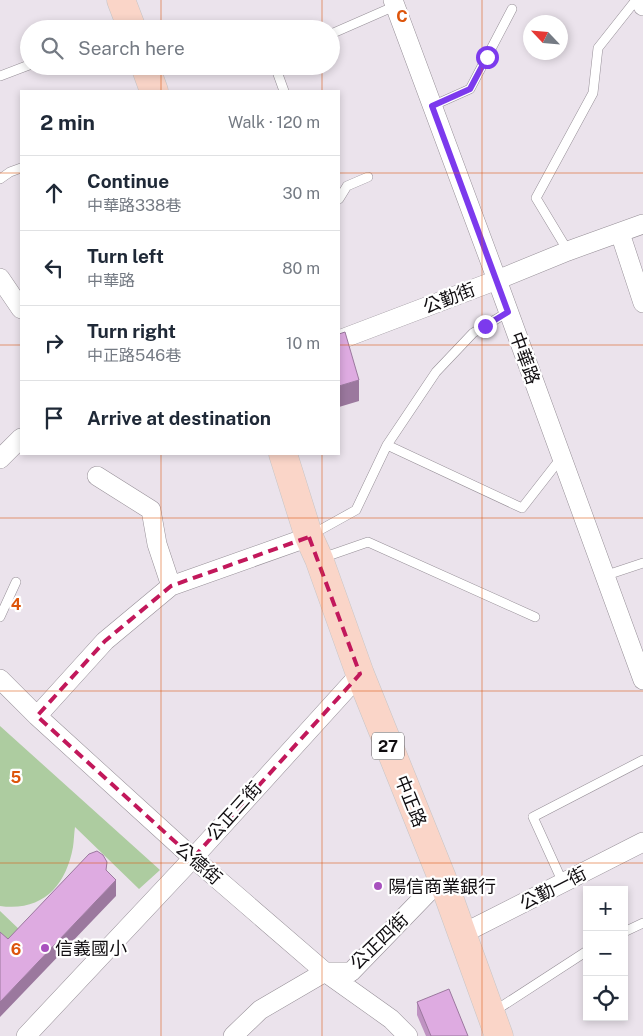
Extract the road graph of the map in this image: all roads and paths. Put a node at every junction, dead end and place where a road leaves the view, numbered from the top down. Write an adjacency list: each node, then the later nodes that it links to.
1 (121, 0): 7 (main road)
2 (636, 0): 22 (lane)
3 (640, 0): 5 (street)
4 (396, 2): 8 (lane); 15 (street, 中華路)
5 (643, 6)
6 (512, 9): 15 (lane)
7 (129, 20)
8 (340, 30)
9 (20, 68): 12 (lane)
10 (148, 75): 13 (main road)
11 (278, 75): 14 (lane)
12 (0, 76)
13 (154, 90)
14 (284, 90)
15 (432, 106): 24 (street, 中華路)
16 (20, 168): 18 (lane)
17 (368, 177): 19 (lane)
18 (0, 179)
19 (343, 183)
20 (643, 224): 21 (street, 公勤街)
21 (620, 233): 22 (street, 公勤街); 25 (street)
22 (568, 252): 24 (street, 公勤街)
23 (0, 278): 26 (street)
24 (497, 280): 27 (street, 中華路); 28 (street, 公勤街)
25 (643, 303)
26 (20, 308)
27 (508, 312): 30 (lane); 33 (street, 中華路)
28 (340, 340)
29 (20, 439): 32 (street)
30 (388, 445): 33 (lane); 35 (lane)
31 (283, 455): 35 (main road, 中正路 / 27)
32 (0, 458)
33 (561, 458): 37 (street, 中華路)
34 (97, 476): 39 (street)
35 (314, 548): 39 (street); 40 (lane); 42 (main road, 中正路 / 27)
36 (643, 563): 37 (lane)
37 (604, 576): 44 (street, 中華路)
38 (16, 582): 41 (lane)
39 (171, 586): 45 (street)
40 (535, 616)
41 (0, 617)
42 (360, 674): 48 (street, 公正三街); 49 (main road, 中正路 / 27)
43 (0, 680): 45 (street, 公德街)
44 (643, 680)
45 (37, 716): 48 (street, 公德街)
46 (643, 760): 50 (lane)
47 (643, 842): 50 (street, 公勤一街)
48 (192, 858): 55 (street, 公德街); 57 (street, 公正三街)
49 (442, 878): 53 (main road, 中正路 / 27); 55 (street, 公正四街)
50 (563, 883): 53 (street, 公勤一街)
51 (643, 923): 52 (lane)
52 (626, 931)
53 (462, 934): 56 (main road, 中正路 / 27)
54 (583, 954): 56 (lane)
55 (325, 972): 58 (street, 公正四街); 59 (street, 公德街)
56 (495, 1025)
57 (26, 1036)
58 (233, 1036)
59 (408, 1036)

